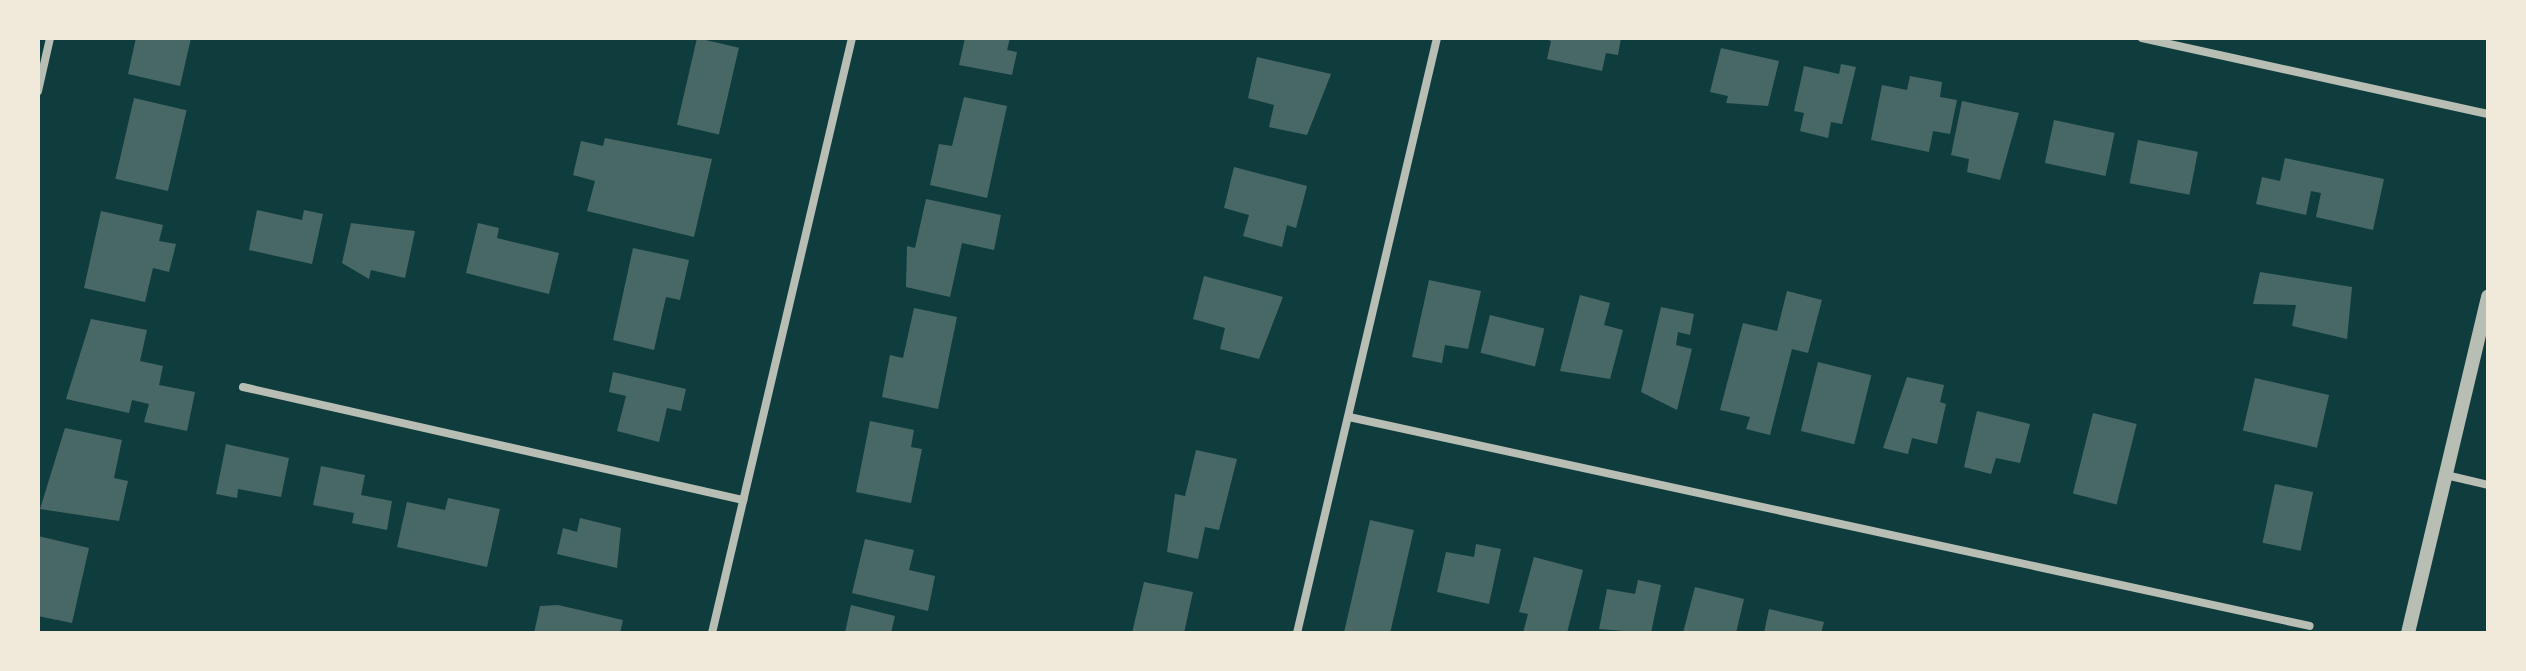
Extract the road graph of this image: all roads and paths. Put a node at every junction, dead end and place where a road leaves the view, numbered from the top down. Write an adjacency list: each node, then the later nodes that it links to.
1 (50, 38): 5 (street)
2 (852, 38): 12 (street)
3 (1437, 38): 9 (street)
4 (2142, 38): 6 (street)
5 (38, 91)
6 (2488, 114)
7 (2488, 296): 10 (street)
8 (243, 387): 12 (street)
9 (1349, 417): 13 (street); 15 (street)
10 (2446, 475): 11 (street); 16 (street)
11 (2488, 485)
12 (743, 500): 14 (street)
13 (2310, 626)
14 (712, 633)
15 (1297, 633)
16 (2408, 633)

